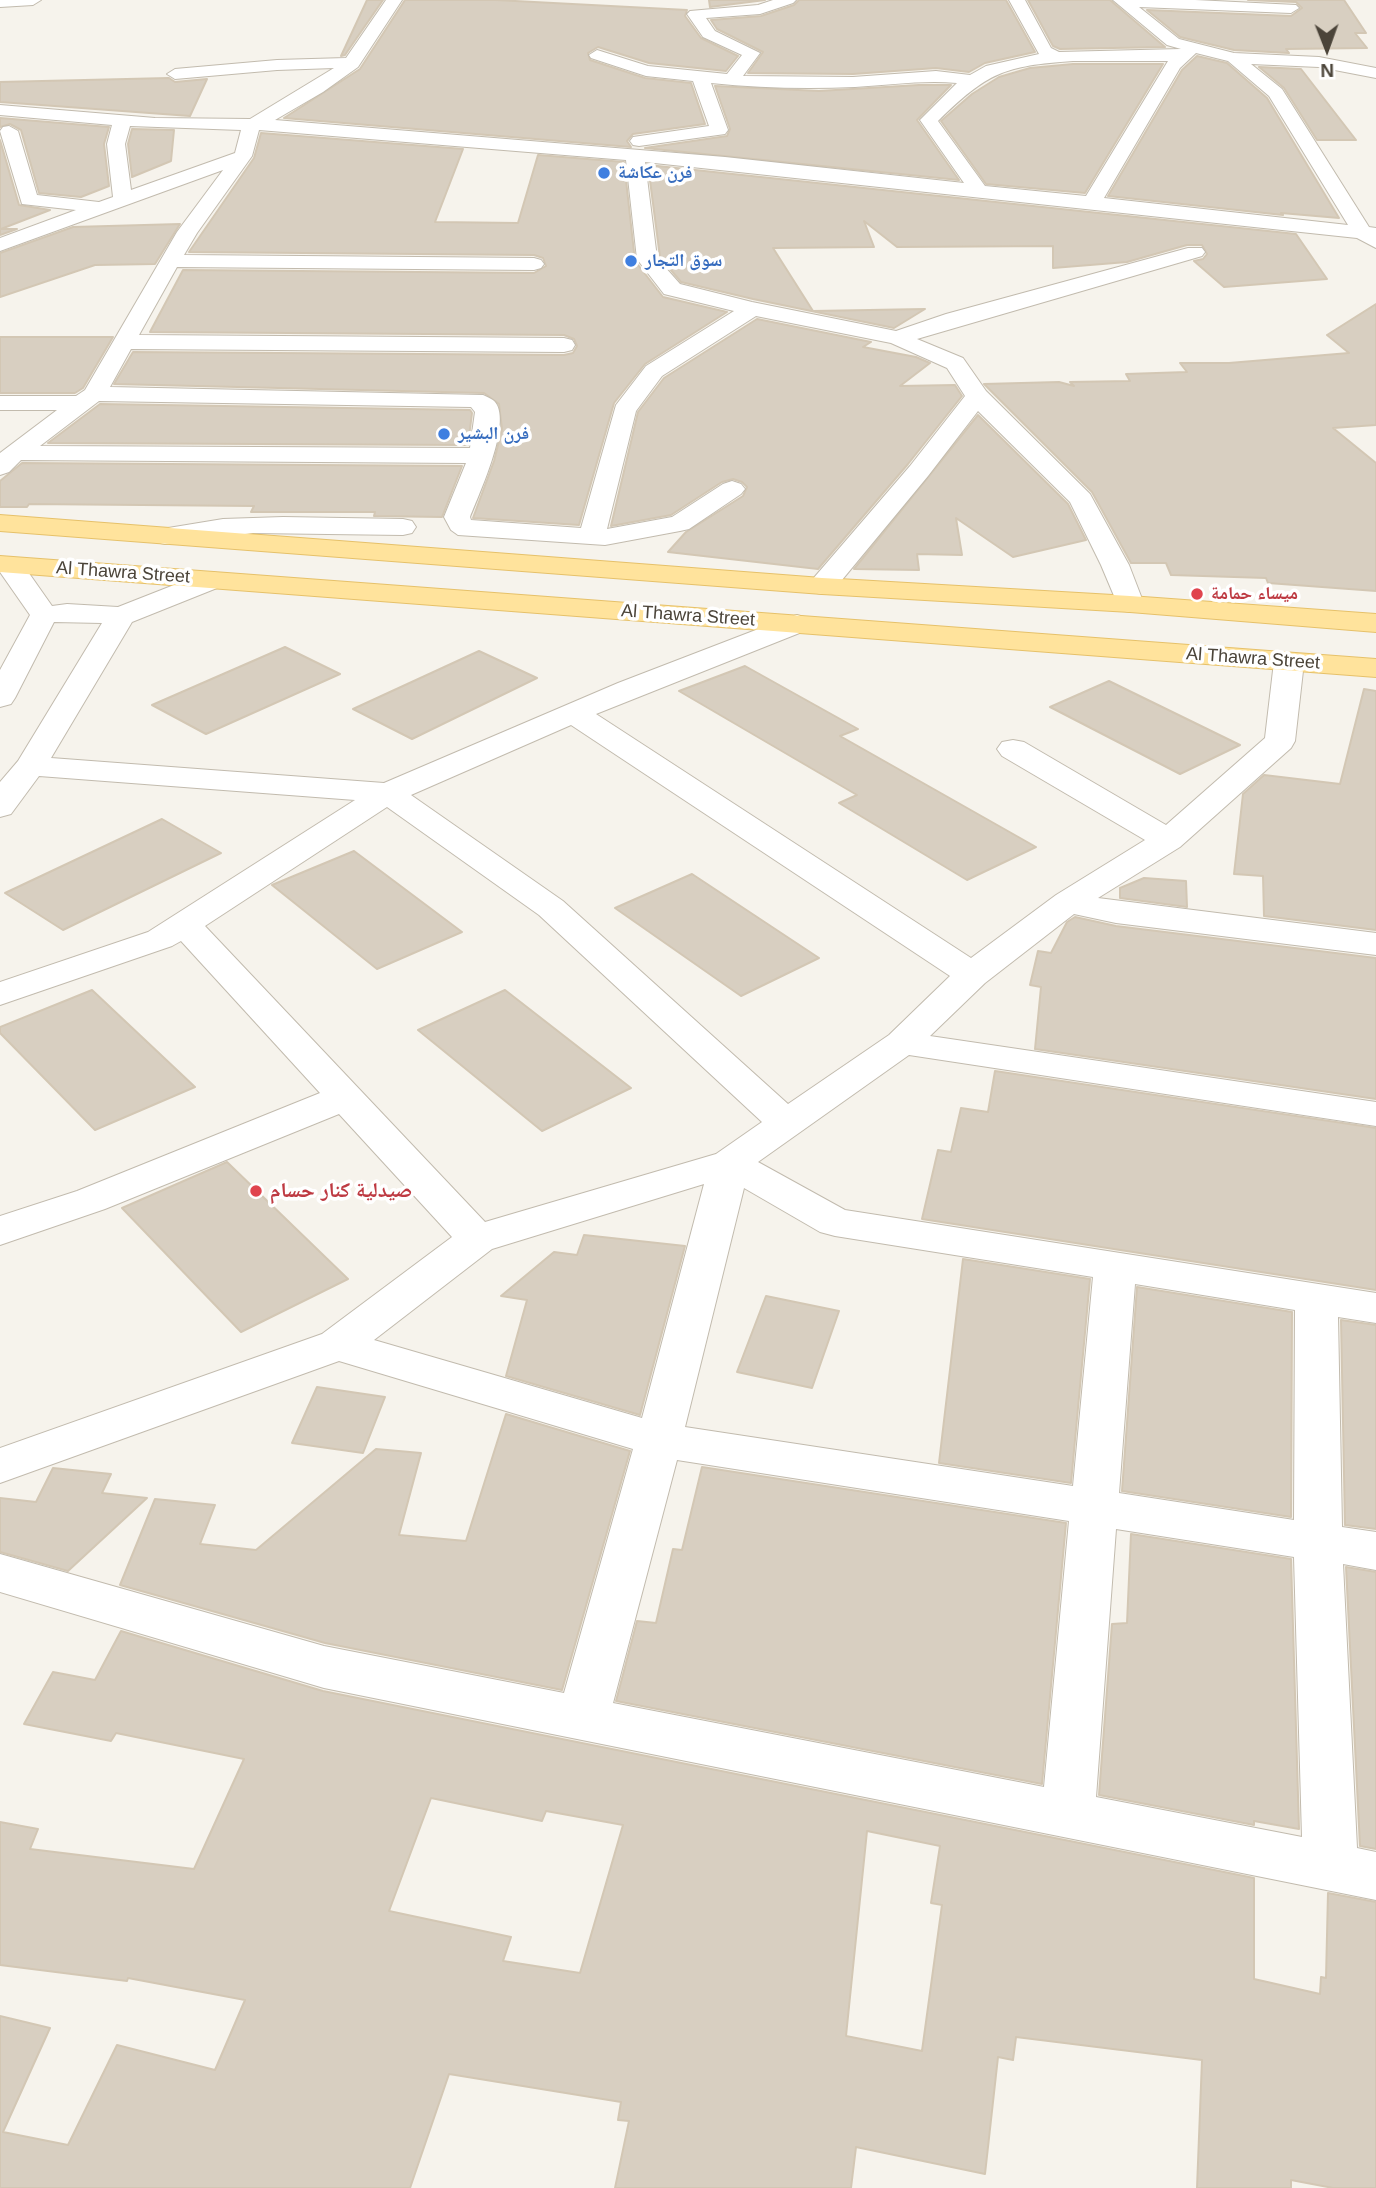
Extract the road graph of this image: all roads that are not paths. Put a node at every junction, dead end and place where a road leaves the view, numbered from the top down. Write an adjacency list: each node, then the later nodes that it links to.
1 (33, 0): 6 (street)
2 (394, 0): 13 (street)
3 (788, 0): 7 (street)
4 (1017, 0): 11 (street)
5 (1122, 1): 8 (street); 9 (street)
6 (0, 2)
7 (759, 4): 17 (street)
8 (1291, 8)
9 (1188, 51): 11 (street); 12 (street); 29 (street)
10 (597, 55): 16 (street)
11 (1056, 57): 18 (street)
12 (1234, 58): 14 (street); 31 (street)
13 (352, 63): 15 (street); 22 (street)
14 (1376, 73)
15 (175, 74)
16 (700, 77): 17 (street); 24 (street)
17 (731, 79): 18 (street)
18 (973, 80): 27 (street)
19 (0, 110): 20 (street)
20 (155, 123): 21 (street); 22 (street)
21 (121, 125): 23 (street); 28 (street)
22 (250, 126): 24 (street); 25 (street)
23 (4, 131): 30 (street)
24 (594, 154): 26 (street)
25 (243, 156): 28 (street); 34 (street)
26 (635, 156): 27 (street); 36 (street)
27 (980, 192): 29 (street)
28 (123, 200): 30 (street)
29 (1092, 202): 31 (street)
30 (103, 207): 32 (street)
31 (1372, 236)
32 (0, 245)
33 (1195, 252): 37 (street)
34 (170, 261): 35 (street); 38 (street)
35 (534, 264)
36 (752, 309): 37 (street); 49 (street)
37 (897, 338): 40 (street)
38 (124, 342): 39 (street); 41 (street)
39 (564, 345)
40 (977, 396): 52 (street); 53 (street)
41 (86, 399): 42 (street); 43 (street); 44 (street)
42 (0, 403)
43 (482, 456): 44 (street); 49 (street)
44 (8, 460)
45 (732, 489): 49 (street)
46 (0, 523): 48 (main road, Al Thawra Street)
47 (403, 527): 48 (street)
48 (164, 536): 52 (main road, Al Thawra Street)
49 (592, 537)
50 (4, 564): 51 (main road, Al Thawra Street); 54 (street)
51 (212, 580): 55 (street); 57 (main road, Al Thawra Street)
52 (822, 586): 53 (main road, Al Thawra Street)
53 (1130, 604): 56 (main road, Al Thawra Street)
54 (44, 615): 55 (street); 60 (street)
55 (121, 616): 63 (street)
56 (1376, 623)
57 (797, 624): 58 (main road, Al Thawra Street); 61 (street)
58 (1289, 662): 59 (main road, Al Thawra Street); 65 (street)
59 (1376, 668)
60 (0, 698)
61 (573, 713): 64 (street); 69 (street)
62 (1013, 749): 65 (street)
63 (12, 784): 64 (street)
64 (387, 793): 67 (street); 74 (street)
65 (1168, 840): 66 (street)
66 (1069, 902): 68 (street); 69 (street)
67 (184, 924): 70 (street); 72 (street)
68 (1376, 944)
69 (972, 975): 71 (street)
70 (0, 994)
71 (902, 1043): 73 (street); 74 (street)
72 (345, 1097): 76 (street); 77 (street)
73 (1376, 1114)
74 (786, 1123): 75 (street)
75 (730, 1163): 77 (street); 78 (street); 82 (street)
76 (0, 1231)
77 (477, 1238): 81 (street)
78 (1115, 1267): 79 (street); 84 (street)
79 (1316, 1299): 80 (street); 85 (street)
80 (1376, 1308)
81 (338, 1345): 82 (street); 83 (street)
82 (659, 1440): 84 (street); 88 (street)
83 (0, 1466)
84 (1094, 1506): 85 (street); 89 (street)
85 (1318, 1543): 86 (street); 90 (street)
86 (1376, 1551)
87 (0, 1573): 88 (street)
88 (583, 1717): 89 (street)
89 (1068, 1814): 90 (street)
90 (1353, 1871)

